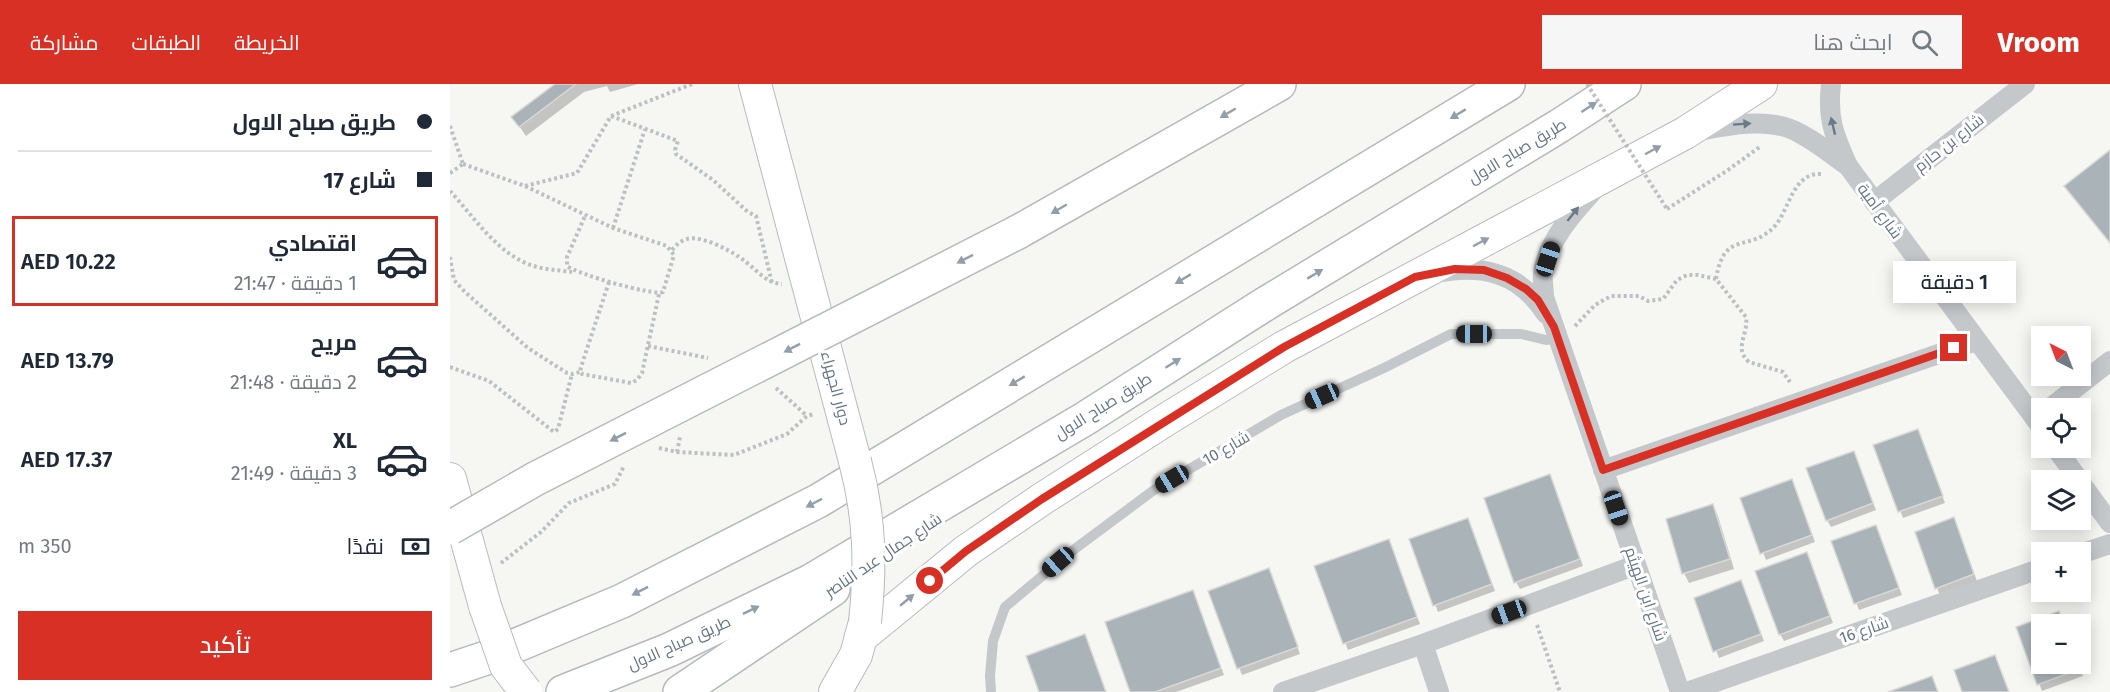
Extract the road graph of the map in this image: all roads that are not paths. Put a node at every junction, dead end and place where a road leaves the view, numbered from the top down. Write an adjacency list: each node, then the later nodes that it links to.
1 (755, 84): 28 (main road, دوار الجهراء, bridge)
2 (1279, 84): 23 (highway, one-way to 23, bridge)
3 (1508, 84): 30 (highway, one-way to 30)
4 (1624, 84): 18 (highway, طريق صباح الاول, one-way to 4)
5 (1761, 84): 8 (main road)
6 (1832, 84): 9 (street, شارع أمية, one-way to 6)
7 (2025, 84): 11 (street, شارع بن حازم)
8 (1685, 133): 9 (street, شارع أمية, one-way to 9); 10 (main road, one-way to 8)
9 (1851, 171): 11 (street, شارع أمية)
10 (1610, 174): 12 (main road, one-way to 10); 13 (street, شارع ابن الهيثم, one-way to 10)
11 (1874, 202): 14 (street, شارع أمية)
12 (1415, 277): 13 (street, شارع ابن الهيثم); 28 (main road, one-way to 12)
13 (1556, 332): 19 (street, شارع ابن الهيثم); 38 (lane, شارع 10)
14 (1976, 340): 17 (street, شارع أمية); 19 (street)
15 (2110, 361): 16 (street)
16 (2066, 398)
17 (2031, 405)
18 (1086, 418): 34 (highway, طريق صباح الاول, one-way to 18); 35 (highway, شارع جمال عبد الناصر)
19 (1603, 470): 26 (street, شارع ابن الهيثم)
20 (450, 479): 33 (main road, bridge)
21 (2091, 496): 22 (street)
22 (2110, 523)
23 (450, 528)
24 (2110, 544): 25 (street)
25 (2091, 550)
26 (1636, 565): 29 (street); 41 (street, شارع ابن الهيثم)
27 (2031, 572): 42 (street, شارع 16)
28 (861, 638): 36 (main road, دوار الجهراء); 37 (main road)
29 (1424, 644): 39 (street); 40 (street)
30 (486, 658): 31 (highway); 32 (highway)
31 (450, 664)
32 (450, 670)
33 (526, 692)
34 (563, 692)
35 (680, 692)
36 (835, 692)
37 (861, 692)
38 (991, 692)
39 (1283, 692)
40 (1439, 692)
41 (1680, 692)
42 (1687, 692)

